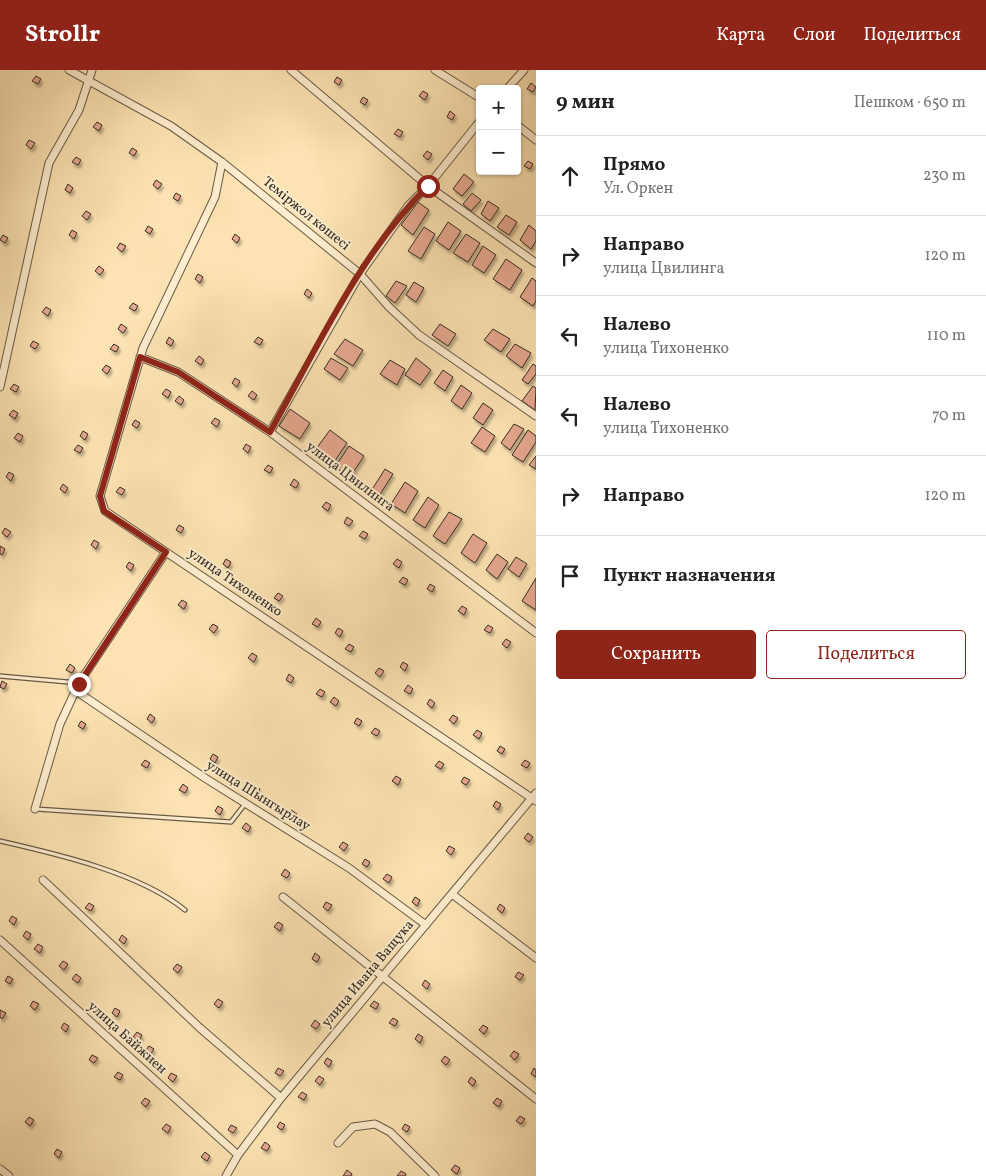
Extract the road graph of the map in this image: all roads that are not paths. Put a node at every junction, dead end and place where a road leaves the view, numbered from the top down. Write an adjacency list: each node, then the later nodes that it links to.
1 (69, 70): 6 (street, Теміржол көшесі)
2 (92, 70): 6 (street)
3 (291, 70): 13 (street)
4 (435, 70): 8 (street)
5 (524, 70): 7 (street)
6 (89, 80): 12 (street, Теміржол көшесі); 17 (street)
7 (511, 85)
8 (476, 96)
9 (476, 126): 13 (street)
10 (521, 128): 11 (street)
11 (536, 140)
12 (222, 162): 15 (street, Теміржол көшесі); 16 (street, улица Тихоненко)
13 (428, 186): 14 (street); 15 (street)
14 (536, 263)
15 (360, 274): 18 (street, Теміржол көшесі); 19 (street)
16 (140, 357): 19 (street, улица Цвилинга); 20 (street, улица Тихоненко)
17 (0, 387)
18 (536, 416)
19 (270, 432): 21 (street, улица Цвилинга)
20 (166, 552): 23 (street); 25 (street, улица Тихоненко)
21 (536, 633)
22 (0, 676): 23 (lane)
23 (79, 684): 24 (street)
24 (76, 691): 26 (street, улица Шынгырлау); 27 (street)
25 (535, 797): 30 (street, улица Ивана Ващука)
26 (246, 803): 27 (lane); 33 (street, улица Шынгырлау)
27 (35, 809)
28 (0, 841): 32 (lane)
29 (43, 880): 37 (street)
30 (452, 894): 33 (street, улица Ивана Ващука); 35 (street)
31 (283, 897): 36 (street)
32 (185, 910)
33 (426, 925): 36 (street, улица Ивана Ващука)
34 (0, 940): 40 (street, улица Байжиен)
35 (536, 958)
36 (380, 976): 37 (street, улица Ивана Ващука); 38 (street)
37 (281, 1098): 40 (street, улица Ивана Ващука)
38 (536, 1099)
39 (338, 1143): 44 (street)
40 (238, 1155): 43 (street, улица Ивана Ващука)
41 (0, 1169): 42 (street)
42 (9, 1176)
43 (226, 1176)
44 (435, 1176)

